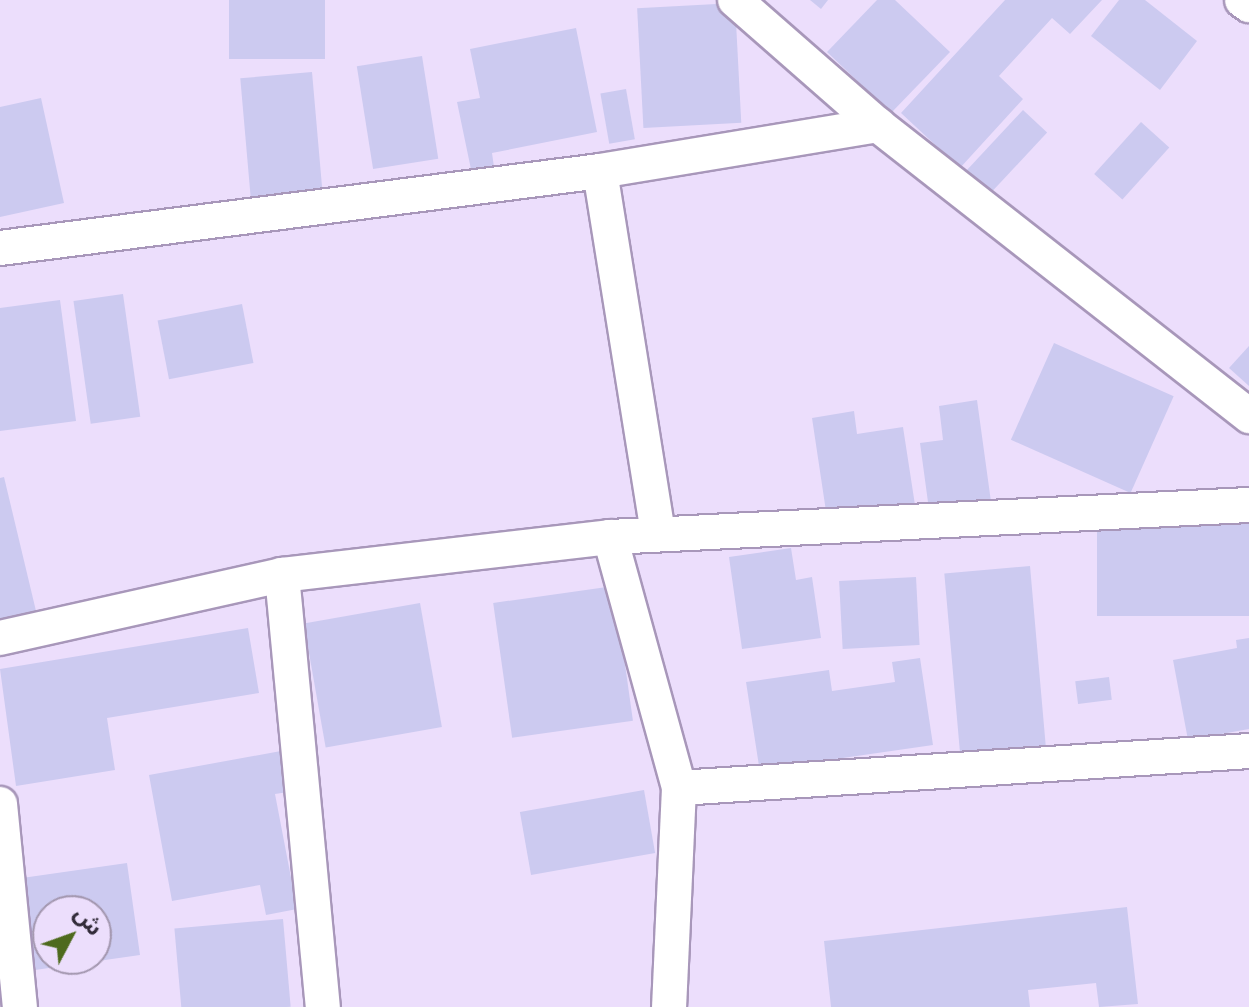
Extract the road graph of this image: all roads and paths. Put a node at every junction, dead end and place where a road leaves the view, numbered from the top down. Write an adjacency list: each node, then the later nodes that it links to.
1 (735, 0): 4 (street)
2 (1242, 0): 3 (street)
3 (1249, 5)
4 (878, 125): 5 (street); 7 (street)
5 (600, 171): 6 (street); 9 (street)
6 (0, 248)
7 (1249, 416)
8 (1249, 505): 9 (street)
9 (658, 533): 10 (street)
10 (610, 537): 11 (street); 14 (street)
11 (282, 575): 12 (street); 17 (street)
12 (0, 638)
13 (1249, 751): 14 (street)
14 (679, 788): 18 (street)
15 (0, 804): 16 (street)
16 (20, 1007)
17 (323, 1007)
18 (669, 1007)

